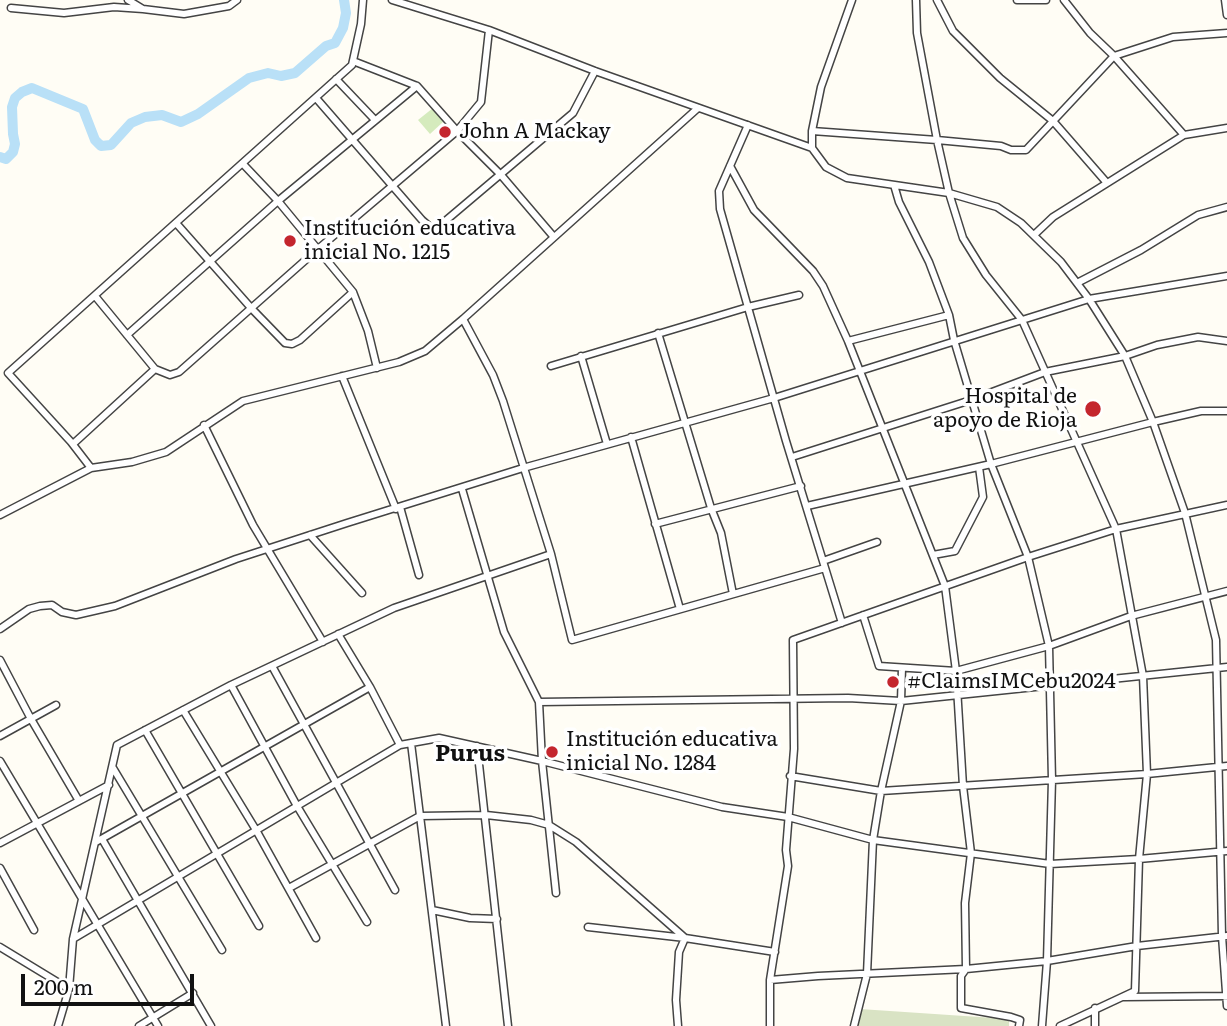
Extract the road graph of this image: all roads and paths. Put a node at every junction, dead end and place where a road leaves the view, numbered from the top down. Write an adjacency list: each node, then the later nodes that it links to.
1 (128, 0): 13 (street)
2 (237, 0): 13 (street)
3 (363, 0): 18 (street)
4 (852, 0): 29 (street)
5 (916, 0): 32 (street)
6 (937, 0): 25 (street)
7 (1017, 0): 8 (street)
8 (1046, 0)
9 (1064, 0): 17 (street)
10 (1225, 0): 14 (street)
11 (396, 1): 15 (street)
12 (10, 8): 13 (street)
13 (143, 9)
14 (1227, 15)
15 (489, 30): 19 (street); 28 (street)
16 (1227, 33): 17 (street)
17 (1114, 56): 25 (street); 30 (street)
18 (353, 61): 20 (street); 21 (street)
19 (594, 71): 23 (street); 36 (street)
20 (337, 79): 22 (street); 24 (street)
21 (417, 86): 24 (street); 28 (street)
22 (316, 98): 31 (street); 34 (street)
23 (698, 108): 26 (street); 45 (street)
24 (375, 120): 31 (street)
25 (1053, 121): 32 (street); 37 (street)
26 (748, 125): 33 (street); 35 (street)
27 (1227, 128): 30 (street)
28 (457, 131): 36 (street); 39 (street)
29 (812, 131): 32 (street); 33 (street)
30 (1184, 135): 37 (street)
31 (352, 139): 39 (street); 41 (street)
32 (937, 140): 40 (street)
33 (812, 148): 38 (street)
34 (243, 164): 41 (street); 43 (street)
35 (730, 166): 54 (street); 61 (street)
36 (501, 175): 39 (street); 45 (street)
37 (1107, 183): 44 (street)
38 (894, 185): 40 (street); 56 (street)
39 (391, 186): 46 (street)
40 (949, 192): 44 (street); 58 (street)
41 (278, 201): 46 (street); 47 (street)
42 (1227, 207): 49 (street)
43 (176, 223): 47 (street); 52 (street)
44 (1034, 235): 49 (street)
45 (553, 236): 57 (street)
46 (318, 249): 50 (street); 55 (street)
47 (210, 262): 55 (street); 60 (street)
48 (1227, 276): 53 (street)
49 (1077, 283): 53 (street)
50 (353, 292): 55 (street); 67 (street)
51 (799, 295): 54 (street)
52 (95, 296): 60 (street); 81 (street)
53 (1089, 299): 58 (street); 65 (street)
54 (748, 307): 59 (street); 72 (street)
55 (252, 309): 68 (street)
56 (949, 315): 61 (street); 62 (street)
57 (463, 319): 67 (street); 87 (street)
58 (1022, 320): 62 (street); 70 (street)
59 (658, 333): 64 (street); 75 (street)
60 (127, 335): 68 (street)
61 (848, 341): 69 (street)
62 (954, 341): 69 (street); 73 (street)
63 (1227, 341): 65 (street)
64 (581, 356): 66 (street); 82 (street)
65 (1125, 356): 70 (street); 76 (street)
66 (551, 366)
67 (377, 368): 71 (street)
68 (155, 369): 81 (street)
69 (860, 371): 72 (street); 78 (street)
70 (1045, 372): 73 (street); 80 (street)
71 (342, 376): 77 (street); 93 (street)
72 (774, 398): 75 (street); 83 (street)
73 (971, 400): 78 (street); 84 (street)
74 (1227, 411): 76 (street)
75 (685, 422): 79 (street); 94 (street)
76 (1153, 422): 80 (street); 95 (street)
77 (204, 425): 86 (street); 101 (street)
78 (882, 429): 83 (street); 88 (street)
79 (631, 438): 82 (street); 97 (street)
80 (1076, 442): 84 (street); 98 (street)
81 (73, 444): 86 (street)
82 (607, 444): 87 (street)
83 (792, 457): 89 (street)
84 (991, 464): 85 (street); 104 (street)
85 (979, 467): 88 (street); 103 (street)
86 (91, 468): 96 (street)
87 (523, 468): 90 (street); 102 (street)
88 (904, 483): 92 (street); 103 (street)
89 (801, 486): 92 (street); 94 (street)
90 (462, 489): 93 (street); 107 (street)
91 (1227, 505): 95 (street)
92 (807, 506): 105 (street)
93 (398, 508): 99 (street); 106 (street)
94 (711, 508): 97 (street); 111 (street)
95 (1185, 513): 98 (street); 112 (street)
96 (0, 515)
97 (655, 524): 113 (street)
98 (1116, 529): 104 (street); 115 (street)
99 (310, 535): 101 (street); 110 (street)
100 (877, 542): 105 (street)
101 (267, 549): 117 (street); 119 (street)
102 (551, 554): 107 (street); 113 (street)
103 (933, 555): 108 (street)
104 (1028, 556): 108 (street); 120 (street)
105 (824, 565): 111 (street); 116 (street)
106 (419, 575)
107 (488, 575): 118 (street); 134 (street)
108 (945, 586): 114 (street); 126 (street)
109 (1227, 591): 112 (street)
110 (362, 593)
111 (733, 594): 113 (street)
112 (1206, 596): 115 (street); 125 (street)
113 (680, 609)
114 (863, 615): 116 (street); 124 (street)
115 (1131, 616): 120 (street); 127 (street)
116 (842, 623): 132 (street)
117 (0, 629)
118 (338, 635): 119 (street); 130 (street)
119 (323, 642): 122 (street)
120 (1049, 646): 126 (street); 129 (street)
121 (0, 660): 137 (street)
122 (272, 666): 128 (street); 138 (street)
123 (1227, 667): 125 (street)
124 (902, 668): 126 (street); 133 (street)
125 (1218, 668): 127 (street); 149 (street)
126 (956, 671): 131 (street)
127 (1143, 676): 129 (street); 151 (street)
128 (230, 685): 136 (street); 144 (street)
129 (1051, 685): 131 (street); 153 (street)
130 (370, 687): 138 (street); 142 (street)
131 (956, 695): 133 (street); 156 (street)
132 (794, 698): 133 (street); 134 (street); 152 (street)
133 (901, 701): 157 (street)
134 (539, 702): 146 (street)
135 (56, 705): 137 (street)
136 (183, 710): 139 (street); 150 (street)
137 (31, 719): 140 (street); 159 (street)
138 (304, 724): 144 (street); 154 (street)
139 (145, 730): 148 (street); 158 (street)
140 (0, 736)
141 (411, 743): 142 (street); 143 (street); 163 (street)
142 (400, 745): 154 (street)
143 (477, 746): 146 (street); 161 (street)
144 (265, 747): 150 (street); 160 (street)
145 (0, 761): 165 (street)
146 (542, 761): 164 (street); 166 (street)
147 (1227, 766): 149 (street)
148 (113, 767): 155 (street); 162 (street)
149 (1217, 767): 151 (street); 172 (street)
150 (222, 771): 158 (street); 167 (street)
151 (1147, 774): 153 (street); 175 (street)
152 (790, 776): 157 (street); 164 (street)
153 (1052, 780): 156 (street); 176 (street)
154 (337, 783): 160 (street); 171 (street)
155 (109, 785): 159 (street); 169 (street)
156 (963, 786): 157 (street); 173 (street)
157 (881, 791): 168 (street)
158 (181, 794): 162 (street); 174 (street)
159 (79, 801): 165 (street)
160 (297, 806): 167 (street); 177 (street)
161 (486, 815): 163 (street); 166 (street); 186 (street)
162 (142, 816): 169 (street); 179 (street)
163 (420, 816): 171 (street); 185 (street)
164 (788, 817): 168 (street); 199 (street)
165 (36, 824): 170 (street); 183 (street)
166 (549, 825): 182 (street); 194 (street)
167 (256, 830): 174 (street); 180 (street)
168 (873, 840): 173 (street); 202 (street)
169 (99, 841): 183 (street); 184 (street)
170 (0, 844)
171 (370, 844): 177 (street); 181 (street)
172 (1224, 851): 175 (street); 192 (street)
173 (971, 853): 176 (street); 201 (street)
174 (216, 854): 179 (street); 189 (street)
175 (1139, 859): 176 (street); 196 (street)
176 (1049, 864): 200 (street)
177 (333, 865): 180 (street); 187 (street)
178 (0, 868): 191 (street)
179 (179, 877): 184 (street); 198 (street)
180 (289, 888): 193 (street)
181 (395, 890)
182 (556, 893)
183 (82, 899): 188 (street); 195 (street)
184 (138, 902): 188 (street); 205 (street)
185 (432, 910): 186 (street); 215 (street)
186 (497, 919): 216 (street)
187 (367, 922)
188 (97, 926): 195 (street); 210 (street)
189 (260, 926)
190 (588, 927): 194 (street)
191 (34, 930)
192 (1224, 936): 196 (street); 206 (street)
193 (316, 938)
194 (685, 938): 199 (street); 217 (street)
195 (73, 939): 204 (street)
196 (1137, 946): 200 (street); 207 (street)
197 (0, 947): 204 (street)
198 (222, 950)
199 (775, 952): 203 (street)
200 (1047, 961): 201 (street); 221 (street)
201 (966, 969): 202 (street); 220 (street)
202 (867, 974): 203 (street); 219 (street)
203 (770, 980): 218 (street)
204 (69, 989): 211 (street)
205 (193, 993): 210 (street); 214 (street)
206 (1227, 996): 207 (street); 208 (street)
207 (1122, 997): 209 (street)
208 (1227, 1006)
209 (1095, 1008): 222 (street); 223 (street)
210 (153, 1018): 212 (street); 213 (street)
211 (58, 1026)
212 (139, 1026)
213 (158, 1026)
214 (211, 1026)
215 (446, 1026)
216 (508, 1026)
217 (678, 1026)
218 (770, 1026)
219 (854, 1026)
220 (1019, 1026)
221 (1042, 1026)
222 (1060, 1026)
223 (1095, 1026)

